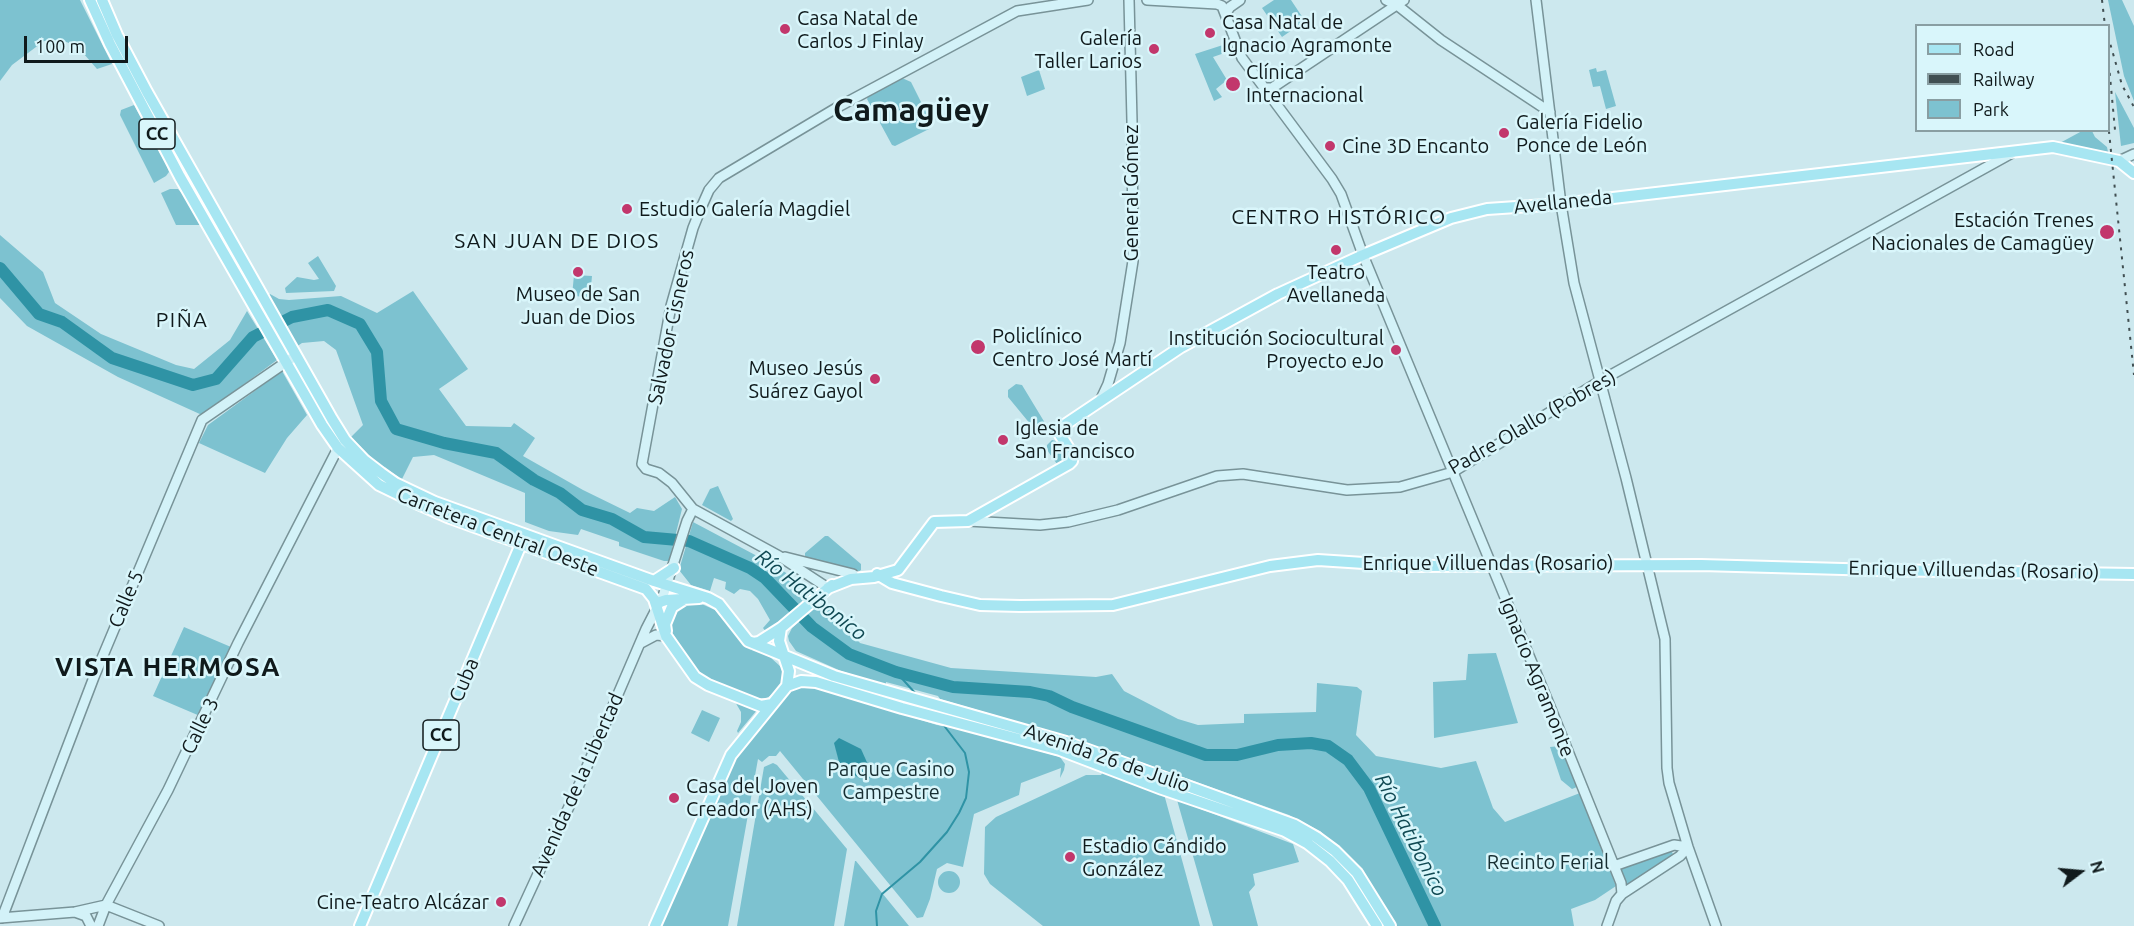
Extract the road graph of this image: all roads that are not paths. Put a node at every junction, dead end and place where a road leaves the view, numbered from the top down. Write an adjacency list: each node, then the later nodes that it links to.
1 (90, 0): 12 (main road, Carretera Central Oeste / CC)
2 (102, 0): 12 (main road, Carretera Central Oeste / CC)
3 (1088, 0): 27 (main road, Salvador Cisneros)
4 (1129, 0): 22 (main road, General Gómez)
5 (1147, 0): 10 (main road)
6 (1240, 0): 10 (main road)
7 (1386, 0): 9 (main road)
8 (1536, 0): 13 (main road)
9 (1400, 2): 11 (main road); 13 (main road)
10 (1226, 13): 11 (main road, Ignacio Agramonte)
11 (1264, 88): 19 (main road, Ignacio Agramonte)
12 (142, 94): 20 (main road, Carretera Central Oeste / CC)
13 (1550, 112): 18 (main road)
14 (2012, 153): 16 (main road, Avellaneda); 18 (main road, Avellaneda); 21 (main road, Padre Olallo (Pobres))
15 (2134, 154): 16 (main road)
16 (2119, 161): 17 (main road)
17 (2134, 173)
18 (1561, 204): 19 (main road, Avellaneda); 21 (main road)
19 (1363, 255): 23 (main road, Avellaneda); 26 (main road, Ignacio Agramonte)
20 (288, 356): 25 (main road, CC); 32 (main road, Carretera Central Oeste / CC); 58 (main road, Calle 5)
21 (1600, 381): 26 (main road, Padre Olallo (Pobres)); 34 (main road)
22 (1108, 384): 23 (main road); 24 (main road, General Gómez)
23 (1119, 391): 24 (main road, Avellaneda)
24 (1099, 403): 30 (main road, Avellaneda)
25 (338, 448): 32 (main road, Carretera Central Oeste / CC); 56 (main road, Calle 3)
26 (1454, 472): 30 (main road, Padre Olallo (Pobres)); 36 (main road, Ignacio Agramonte)
27 (672, 483): 28 (main road, Enrique Villuendas (Rosario))
28 (683, 498): 29 (main road, Enrique Villuendas (Rosario)); 31 (main road)
29 (693, 509): 31 (main road, Avenida de la Libertad); 33 (main road, Enrique Villuendas (Rosario))
30 (968, 520): 39 (main road, Padre Olallo (Pobres))
31 (687, 521): 35 (main road, Avenida de la Libertad)
32 (519, 539): 40 (main road, Carretera Central Oeste / CC); 45 (main road, Carretera Central Oeste); 62 (main road, Cuba / CC)
33 (779, 556): 37 (main road, Enrique Villuendas (Rosario)); 42 (main road, Enrique Villuendas (Rosario))
34 (1646, 564): 36 (main road, Enrique Villuendas (Rosario)); 38 (main road, Enrique Villuendas (Rosario)); 53 (main road)
35 (674, 566): 40 (main road); 41 (main road, Avenida de la Libertad)
36 (1492, 567): 39 (main road, Enrique Villuendas (Rosario)); 54 (main road, Ignacio Agramonte)
37 (853, 573): 39 (main road, Enrique Villuendas (Rosario)); 42 (main road)
38 (2134, 574)
39 (881, 575): 42 (main road)
40 (654, 581): 41 (main road, Carretera Central Oeste / CC)
41 (668, 585): 43 (main road, CC); 45 (main road, Avenida de la Libertad)
42 (828, 588): 46 (main road)
43 (708, 598): 44 (main road); 49 (main road, CC)
44 (686, 599): 45 (main road); 47 (main road)
45 (658, 605): 47 (main road, Carretera Central Oeste); 48 (main road, Avenida de la Libertad)
46 (785, 625): 49 (main road); 50 (main road)
47 (666, 636): 48 (main road); 52 (main road, Carretera Central Oeste)
48 (641, 643): 63 (main road, Avenida de la Libertad)
49 (753, 643): 50 (main road, CC)
50 (783, 654): 51 (main road); 66 (main road, Avenida 26 de Julio)
51 (787, 686): 52 (main road); 65 (main road, Avenida 26 de Julio)
52 (772, 704): 64 (main road)
53 (1688, 847): 54 (main road); 55 (main road); 68 (main road)
54 (1614, 866): 55 (main road, Ignacio Agramonte)
55 (1622, 894): 67 (main road)
56 (106, 905): 57 (main road); 60 (main road, Calle 3); 61 (main road)
57 (75, 912): 58 (main road); 59 (main road)
58 (1, 918)
59 (91, 926)
60 (98, 926)
61 (159, 926)
62 (360, 926)
63 (514, 926)
64 (655, 926)
65 (1377, 926)
66 (1390, 926)
67 (1606, 926)
68 (1716, 926)

